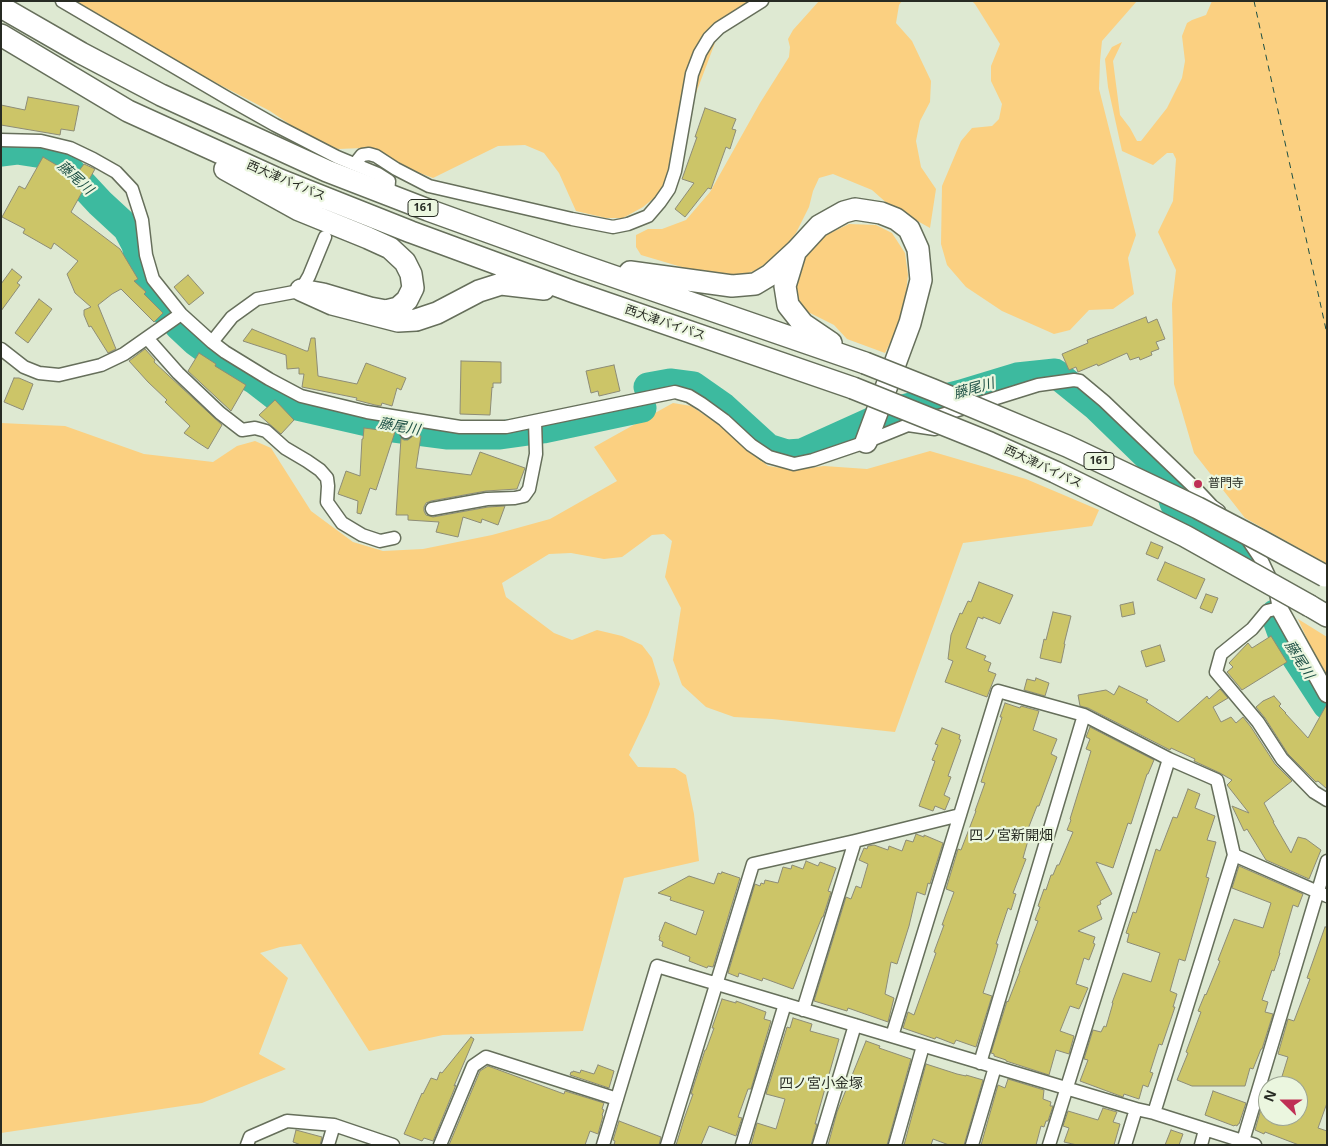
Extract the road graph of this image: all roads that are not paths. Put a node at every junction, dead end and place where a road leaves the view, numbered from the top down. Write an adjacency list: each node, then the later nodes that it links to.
1 (62, 1): 8 (street)
2 (762, 1): 7 (street)
3 (1, 7): 8 (highway, 西大津バイパス / 161)
4 (1, 35): 5 (highway, 西大津バイパス / 161)
5 (128, 111): 12 (highway); 13 (highway, 西大津バイパス / 161)
6 (1, 140): 14 (street)
7 (358, 160)
8 (388, 194): 11 (highway, 西大津バイパス / 161)
9 (325, 237): 12 (street)
10 (796, 251): 11 (highway); 18 (highway); 21 (highway)
11 (575, 264): 18 (highway, 西大津バイパス / 161)
12 (301, 290): 13 (highway); 16 (street)
13 (574, 292): 27 (highway, 西大津バイパス / 161, bridge)
14 (181, 314): 15 (street); 16 (street)
15 (147, 338): 17 (street); 23 (street)
16 (212, 342): 20 (street)
17 (1, 349)
18 (865, 363): 24 (highway, 西大津バイパス / 161, bridge)
19 (908, 425): 21 (street); 25 (street); 25 (street)
20 (536, 427): 21 (street); 22 (street)
21 (867, 439)
22 (432, 509)
23 (394, 538)
24 (1326, 576)
25 (1273, 584): 26 (street)
26 (1279, 608): 28 (street); 31 (street)
27 (1318, 611)
28 (1327, 694)
29 (1084, 715): 30 (street); 32 (street); 43 (street)
30 (1169, 759): 34 (street); 45 (street)
31 (1327, 800)
32 (960, 815): 33 (street); 41 (street)
33 (855, 841): 37 (street); 39 (street)
34 (1234, 855): 36 (street); 48 (street)
35 (1327, 861): 36 (street)
36 (1322, 894): 51 (street)
37 (716, 984): 38 (street); 46 (street); 57 (street)
38 (785, 1004): 39 (street); 58 (street)
39 (803, 1010): 40 (street)
40 (855, 1025): 41 (street); 59 (street)
41 (892, 1036): 42 (street)
42 (923, 1046): 43 (street); 60 (street)
43 (980, 1063): 44 (street)
44 (995, 1067): 45 (street); 61 (street)
45 (1066, 1088): 47 (street); 62 (street)
46 (617, 1099): 55 (street); 56 (street)
47 (1136, 1109): 48 (street); 63 (street)
48 (1154, 1113): 50 (street)
49 (334, 1125): 52 (street); 53 (street); 54 (street)
50 (1205, 1130): 51 (street); 64 (street)
51 (1243, 1141): 65 (street)
52 (247, 1145)
53 (328, 1145)
54 (393, 1145)
55 (440, 1145)
56 (604, 1145)
57 (667, 1145)
58 (742, 1145)
59 (820, 1145)
60 (895, 1145)
61 (972, 1145)
62 (1049, 1145)
63 (1125, 1145)
64 (1201, 1145)
65 (1255, 1145)

